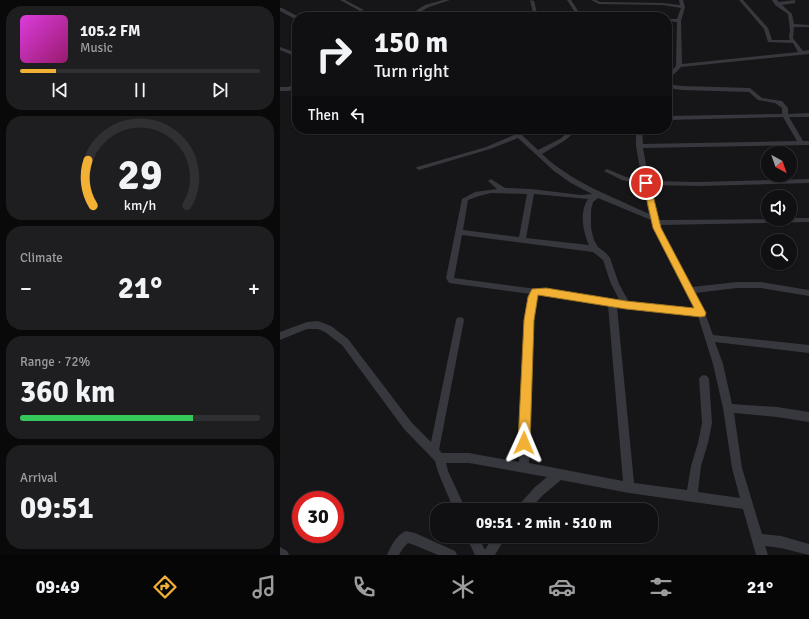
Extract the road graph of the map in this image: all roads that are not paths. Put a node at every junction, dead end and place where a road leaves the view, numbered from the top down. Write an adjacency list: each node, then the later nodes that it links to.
1 (342, 0): 12 (street)
2 (448, 0): 13 (street)
3 (569, 0): 15 (street)
4 (593, 0): 10 (street)
5 (681, 0): 10 (street)
6 (741, 0): 21 (street)
7 (793, 0): 9 (street)
8 (532, 1): 14 (street)
9 (776, 2): 19 (street)
10 (683, 7): 18 (street)
11 (280, 9): 16 (street)
12 (362, 10)
13 (417, 12)
14 (535, 12)
15 (577, 12)
16 (292, 15)
17 (672, 20): 18 (street)
18 (679, 21): 26 (street)
19 (792, 25): 20 (street); 21 (street)
20 (809, 26)
21 (793, 42): 25 (street)
22 (280, 48): 24 (street)
23 (809, 52): 25 (street)
24 (292, 53)
25 (802, 53): 26 (street)
26 (678, 68): 27 (street); 28 (street)
27 (672, 69)
28 (672, 74)
29 (672, 87): 32 (street)
30 (292, 88): 31 (street)
31 (280, 89)
32 (785, 115): 33 (street); 34 (street); 38 (street)
33 (809, 115)
34 (672, 118)
35 (570, 134): 41 (street)
36 (639, 134): 40 (street)
37 (520, 135): 41 (street); 42 (street)
38 (800, 142): 39 (street); 40 (street)
39 (809, 142)
40 (639, 146): 46 (street)
41 (538, 153): 49 (street)
42 (420, 168)
43 (607, 171): 46 (street)
44 (491, 180): 47 (street)
45 (809, 181): 46 (street)
46 (646, 183): 51 (street)
47 (503, 190): 48 (street); 52 (street)
48 (531, 191): 49 (street); 53 (street)
49 (602, 195): 51 (street); 54 (street)
50 (809, 220): 51 (street)
51 (655, 221): 55 (street)
52 (458, 232): 53 (street); 56 (street)
53 (522, 240): 54 (street)
54 (595, 249): 59 (street)
55 (690, 290): 57 (street); 60 (street)
56 (536, 292): 58 (street); 69 (street)
57 (809, 293)
58 (612, 303): 59 (street); 71 (street)
59 (626, 305): 60 (street)
60 (701, 313): 63 (street)
61 (460, 320): 68 (street)
62 (280, 336): 68 (street)
63 (709, 338): 64 (street); 66 (street)
64 (809, 349)
65 (704, 379): 72 (street)
66 (728, 408): 67 (street); 75 (street)
67 (809, 417)
68 (437, 455): 69 (street); 73 (street)
69 (524, 468): 70 (street)
70 (559, 474): 71 (street); 74 (street)
71 (629, 488): 72 (street)
72 (692, 496): 75 (street)
73 (457, 503)
74 (528, 503)
75 (747, 504): 76 (street)
76 (757, 539): 79 (street); 84 (street)
77 (475, 543): 82 (street)
78 (496, 543): 83 (street)
79 (809, 550)
80 (393, 555): 81 (street)
81 (452, 555)
82 (481, 555)
83 (488, 555)
84 (762, 555)

